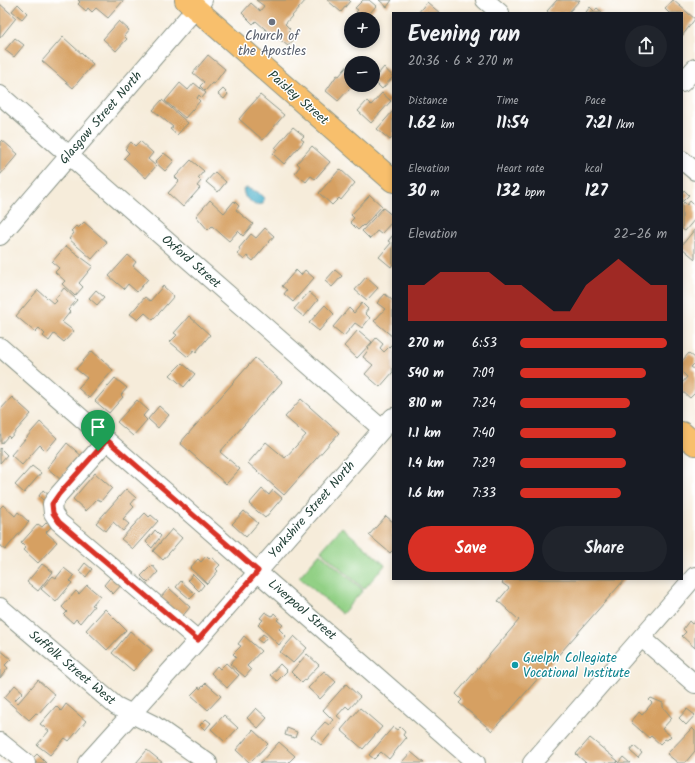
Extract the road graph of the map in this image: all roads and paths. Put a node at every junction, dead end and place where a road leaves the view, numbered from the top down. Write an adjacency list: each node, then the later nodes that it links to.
1 (485, 0): 3 (street)
2 (195, 3): 7 (street, Glasgow Street North); 10 (main road, Paisley Street)
3 (499, 12)
4 (695, 68): 5 (street)
5 (683, 82)
6 (0, 95): 7 (street, Oxford Street)
7 (69, 156): 11 (street, Glasgow Street North); 13 (street, Oxford Street)
8 (683, 161): 9 (street)
9 (695, 171)
10 (392, 180)
11 (0, 236)
12 (0, 348): 15 (street, Liverpool Street)
13 (388, 423): 17 (street, Yorkshire Street North)
14 (683, 434): 16 (main road)
15 (107, 440): 17 (street, Liverpool Street); 21 (street)
16 (695, 444)
17 (258, 571): 21 (street, Yorkshire Street North); 28 (street, Liverpool Street)
18 (695, 576): 20 (street)
19 (0, 607): 23 (street, Suffolk Street West)
20 (642, 638): 22 (street); 29 (street)
21 (198, 640): 23 (street, Yorkshire Street North)
22 (695, 684)
23 (131, 713): 26 (street, Yorkshire Street North); 27 (street, Suffolk Street West)
24 (0, 742): 25 (street)
25 (26, 763)
26 (87, 763)
27 (208, 763)
28 (476, 763)
29 (532, 763)

